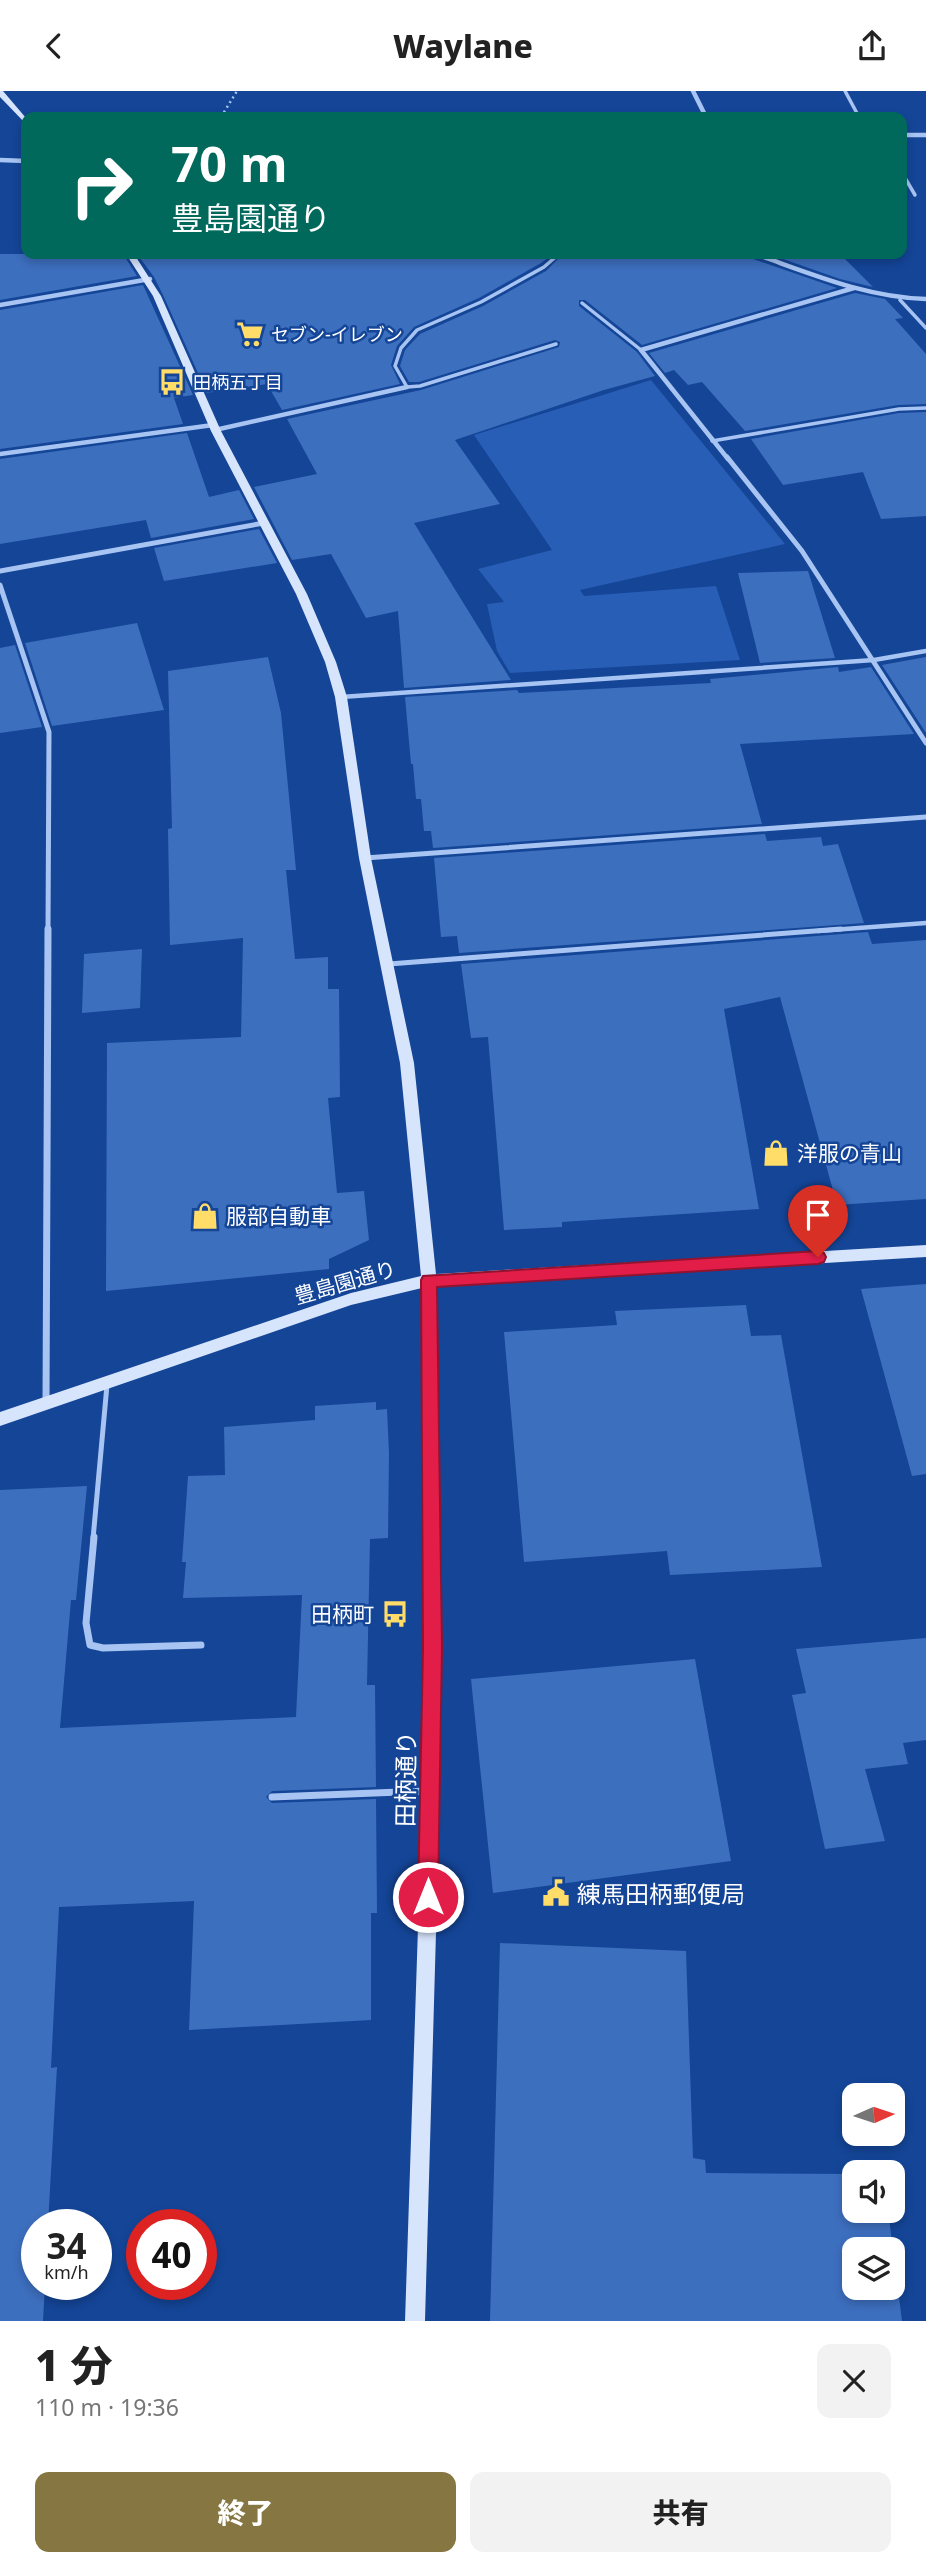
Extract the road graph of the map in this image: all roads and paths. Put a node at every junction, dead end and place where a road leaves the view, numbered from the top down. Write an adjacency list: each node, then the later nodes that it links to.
1 (237, 91): 5 (path)
2 (693, 91): 6 (street)
3 (845, 91): 7 (lane)
4 (0, 92): 8 (street)
5 (223, 112)
6 (704, 112)
7 (856, 112)
8 (21, 117)
9 (907, 135): 10 (street)
10 (926, 135)
11 (0, 160): 12 (street)
12 (21, 161)
13 (907, 181): 14 (lane)
14 (915, 195)
15 (134, 259): 18 (street, 田柄通り)
16 (553, 259): 27 (lane)
17 (770, 259): 19 (street)
18 (150, 279): 23 (street); 29 (street, 田柄通り)
19 (854, 288): 21 (street); 26 (street)
20 (926, 299): 21 (street)
21 (900, 300): 24 (lane)
22 (582, 303): 26 (lane)
23 (0, 305)
24 (926, 328)
25 (556, 344): 27 (lane)
26 (641, 350): 30 (street)
27 (407, 387): 29 (street)
28 (926, 408): 30 (lane)
29 (214, 428): 31 (street); 32 (street, 田柄通り)
30 (712, 442): 36 (street)
31 (0, 454)
32 (264, 523): 33 (street); 37 (street, 田柄通り)
33 (0, 571)
34 (0, 585): 46 (street)
35 (926, 651): 36 (lane)
36 (874, 660): 37 (lane); 38 (street)
37 (341, 697): 40 (street, 田柄通り)
38 (926, 743)
39 (926, 817): 40 (street)
40 (365, 858): 42 (street, 田柄通り)
41 (926, 923): 42 (lane)
42 (389, 964): 44 (street, 田柄通り)
43 (926, 1251): 44 (street, 豊島園通り)
44 (429, 1280): 45 (street, 豊島園通り); 49 (street, 田柄通り)
45 (107, 1381): 46 (street, 豊島園通り); 48 (lane)
46 (46, 1403): 47 (street, 豊島園通り)
47 (0, 1419)
48 (201, 1645)
49 (429, 1791): 50 (lane); 51 (street, 田柄通り)
50 (272, 1797)
51 (415, 2321)

